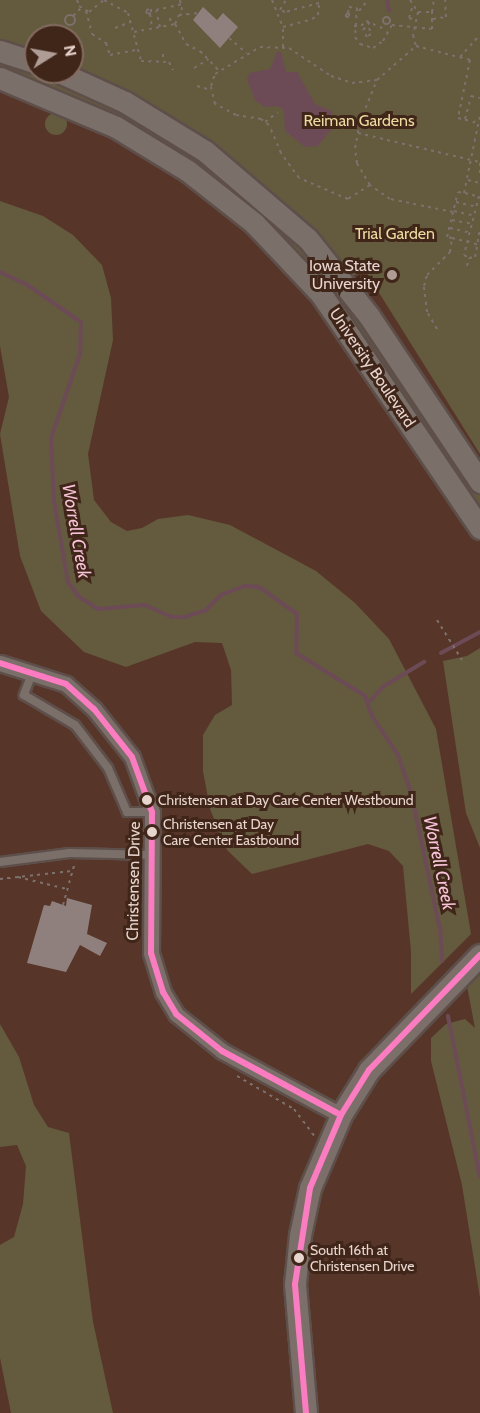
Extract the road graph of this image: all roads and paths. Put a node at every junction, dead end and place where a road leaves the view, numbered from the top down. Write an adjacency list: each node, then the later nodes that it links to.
1 (77, 0): 10 (path)
2 (104, 0): 14 (path); 25 (path)
3 (272, 0): 13 (path)
4 (286, 0): 13 (path)
5 (368, 0): 15 (path)
6 (410, 0): 11 (path)
7 (434, 0): 17 (path)
8 (445, 0): 23 (path)
9 (180, 2): 12 (path); 20 (path)
10 (81, 8): 14 (path); 21 (path)
11 (412, 8): 16 (path); 24 (path)
12 (156, 10): 29 (path); 32 (path)
13 (278, 10): 30 (path); 30 (path)
14 (86, 11): 41 (path)
15 (359, 11): 19 (path); 28 (path)
16 (418, 12): 17 (path); 24 (path)
17 (432, 12): 23 (path)
18 (199, 13): 20 (path)
19 (348, 13)
20 (183, 15): 27 (path)
21 (74, 16)
22 (170, 18): 27 (path)
23 (433, 19): 34 (path)
24 (416, 20): 34 (path)
25 (131, 22): 31 (path); 36 (path)
26 (370, 22): 28 (path); 33 (path); 35 (path)
27 (173, 24): 29 (path); 47 (path)
28 (354, 26): 35 (path)
29 (160, 27): 32 (path)
30 (283, 27): 40 (path)
31 (115, 28)
32 (152, 28): 36 (path)
33 (369, 28)
34 (413, 29): 35 (path); 39 (path)
35 (387, 30)
36 (133, 32): 41 (path)
37 (480, 35): 45 (path)
38 (229, 38): 43 (path)
39 (416, 46): 45 (path); 53 (path)
40 (283, 47): 43 (path); 53 (path)
41 (137, 50): 48 (path)
42 (0, 51): 46 (main road)
43 (246, 53): 51 (path)
44 (163, 54): 48 (path)
45 (460, 57): 60 (path)
46 (24, 59)
47 (209, 59): 49 (path); 51 (path)
48 (163, 61): 50 (path)
49 (194, 68)
50 (173, 70)
51 (219, 71): 56 (path)
52 (0, 78): 90 (main road, University Boulevard)
53 (377, 80): 63 (path)
54 (84, 84): 89 (main road, University Boulevard)
55 (197, 86): 56 (path)
56 (211, 90): 61 (path)
57 (480, 98): 60 (path)
58 (278, 112): 61 (path)
59 (480, 115): 62 (path)
60 (465, 120): 62 (path)
61 (265, 122): 70 (path)
62 (478, 123): 64 (path)
63 (358, 133): 65 (path); 70 (path)
64 (478, 133): 65 (path)
65 (471, 160): 66 (path); 68 (path)
66 (480, 163): 67 (path)
67 (480, 174)
68 (467, 179): 69 (path); 71 (path)
69 (480, 183)
70 (370, 185): 75 (path)
71 (464, 193): 72 (path); 73 (path)
72 (480, 197): 74 (path)
73 (456, 202): 74 (path); 75 (path)
74 (477, 207): 76 (path)
75 (454, 212): 76 (path); 77 (path)
76 (475, 216): 78 (path)
77 (452, 220): 78 (path); 79 (path)
78 (473, 224): 81 (path)
79 (450, 228): 81 (path); 83 (path)
80 (480, 230): 82 (path)
81 (471, 233): 84 (path)
82 (479, 235): 85 (path)
83 (452, 238): 84 (path); 88 (path)
84 (469, 242): 85 (path); 86 (path)
85 (478, 244): 86 (path)
86 (469, 258): 87 (path)
87 (467, 266)
88 (437, 329)
89 (480, 482)
90 (480, 528)
91 (437, 620): 92 (path)
92 (462, 660)
93 (0, 663): 94 (street, Christensen Drive)
94 (33, 671): 95 (street, Christensen Drive); 95 (lane)
95 (152, 812): 96 (street, Christensen Drive)
96 (154, 855): 99 (lane); 107 (street, Christensen Drive)
97 (76, 858): 100 (path)
98 (133, 859): 104 (path)
99 (0, 862)
100 (72, 871): 101 (path); 103 (path)
101 (16, 876): 102 (path); 103 (path)
102 (0, 879)
103 (67, 889): 105 (path)
104 (137, 889)
105 (63, 905)
106 (480, 954): 107 (main road)
107 (341, 1115): 108 (main road)
108 (306, 1413)

